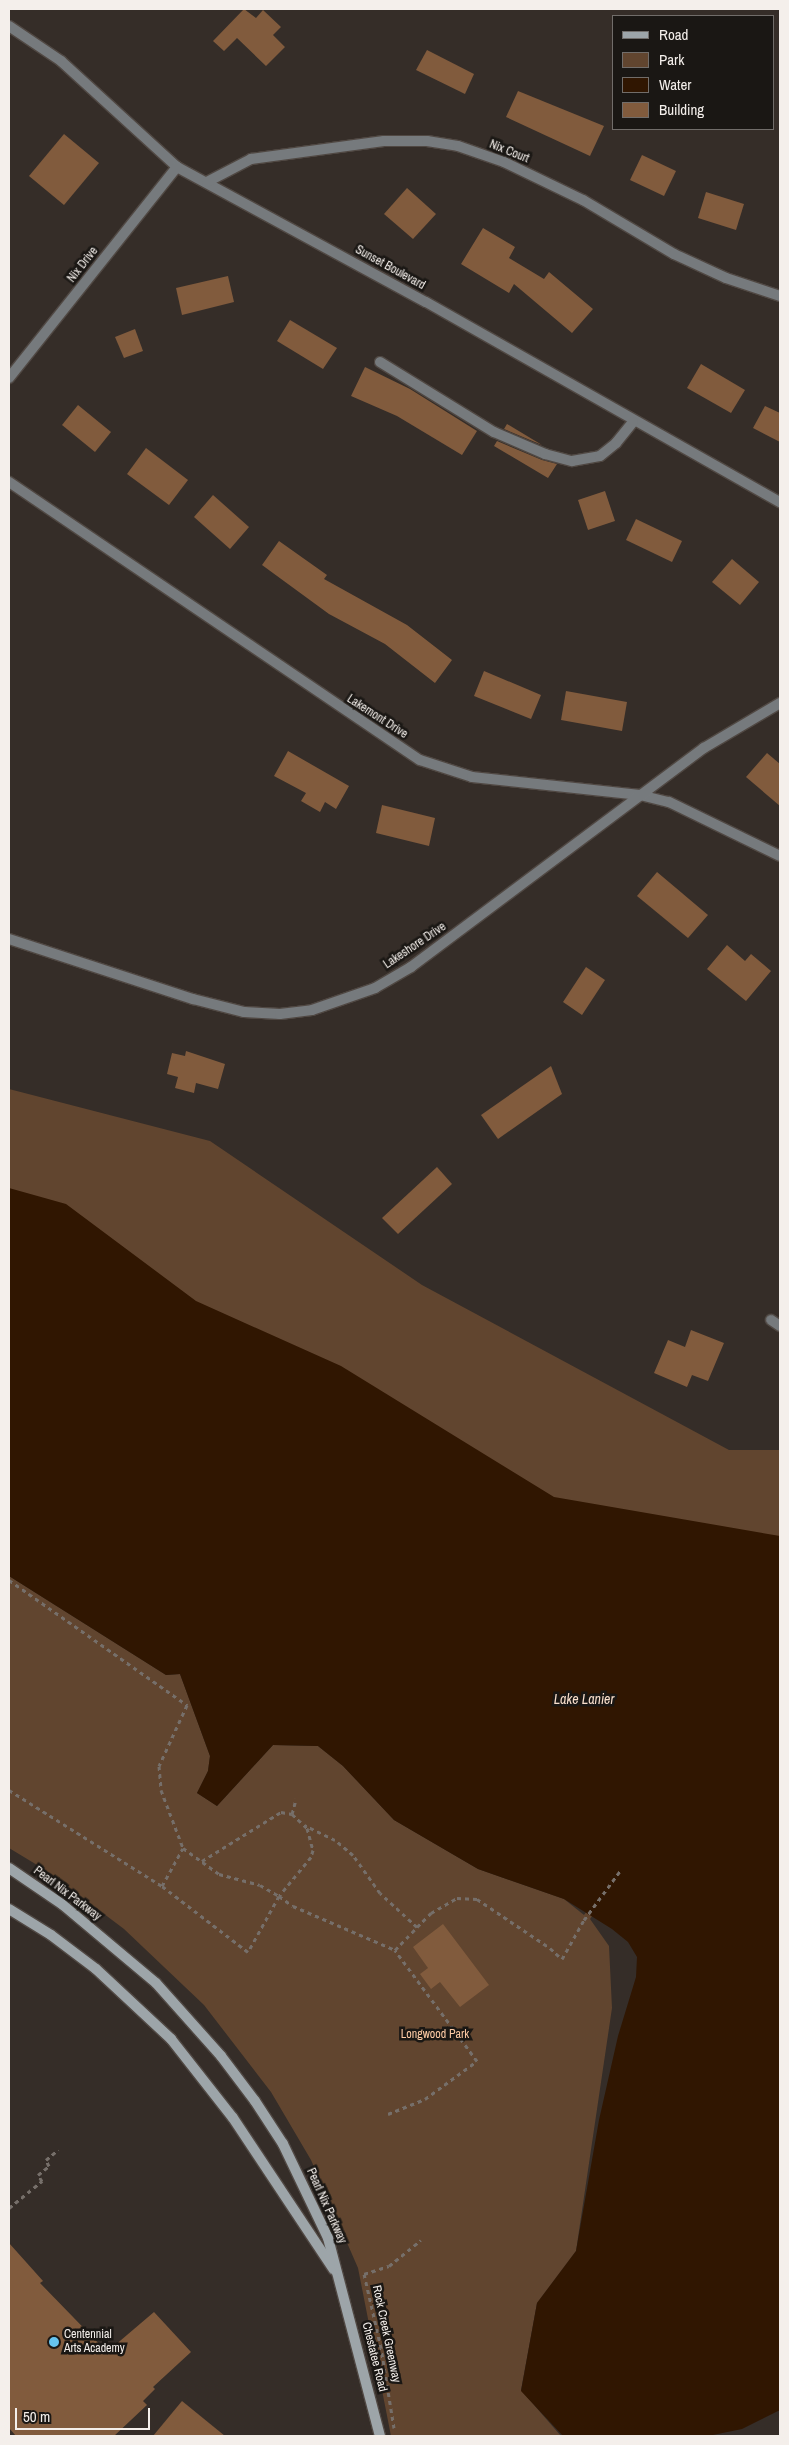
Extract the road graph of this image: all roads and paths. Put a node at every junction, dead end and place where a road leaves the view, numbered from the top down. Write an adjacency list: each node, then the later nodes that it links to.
1 (9, 26): 2 (street, Sunset Boulevard)
2 (177, 167): 3 (street, Sunset Boulevard); 6 (street, Nix Drive)
3 (207, 182): 4 (street, Nix Court); 7 (street, Sunset Boulevard)
4 (780, 296)
5 (380, 362): 7 (street)
6 (9, 378)
7 (633, 422): 9 (street, Sunset Boulevard)
8 (9, 482): 11 (street, Lakemont Drive)
9 (780, 502)
10 (780, 703): 11 (street, Lakeshore Drive)
11 (640, 796): 12 (street, Lakemont Drive); 13 (street, Lakeshore Drive)
12 (780, 856)
13 (9, 939)
14 (9, 1580): 19 (path)
15 (9, 1790): 23 (path)
16 (296, 1799): 17 (path)
17 (292, 1814): 18 (path); 20 (path)
18 (304, 1825): 24 (path); 26 (path)
19 (182, 1848): 20 (path); 23 (path)
20 (202, 1862): 24 (path)
21 (9, 1868): 32 (street, Pearl Nix Parkway)
22 (620, 1871): 26 (path)
23 (162, 1886): 24 (path)
24 (279, 1896): 27 (path)
25 (9, 1908): 32 (street, Pearl Nix Parkway)
26 (416, 1927): 27 (path)
27 (395, 1950): 28 (path)
28 (388, 2114)
29 (58, 2150): 30 (path)
30 (9, 2208)
31 (421, 2240): 34 (path, Rock Creek Greenway)
32 (343, 2284): 33 (street, Chestatee Road)
33 (380, 2436)
34 (395, 2436)

